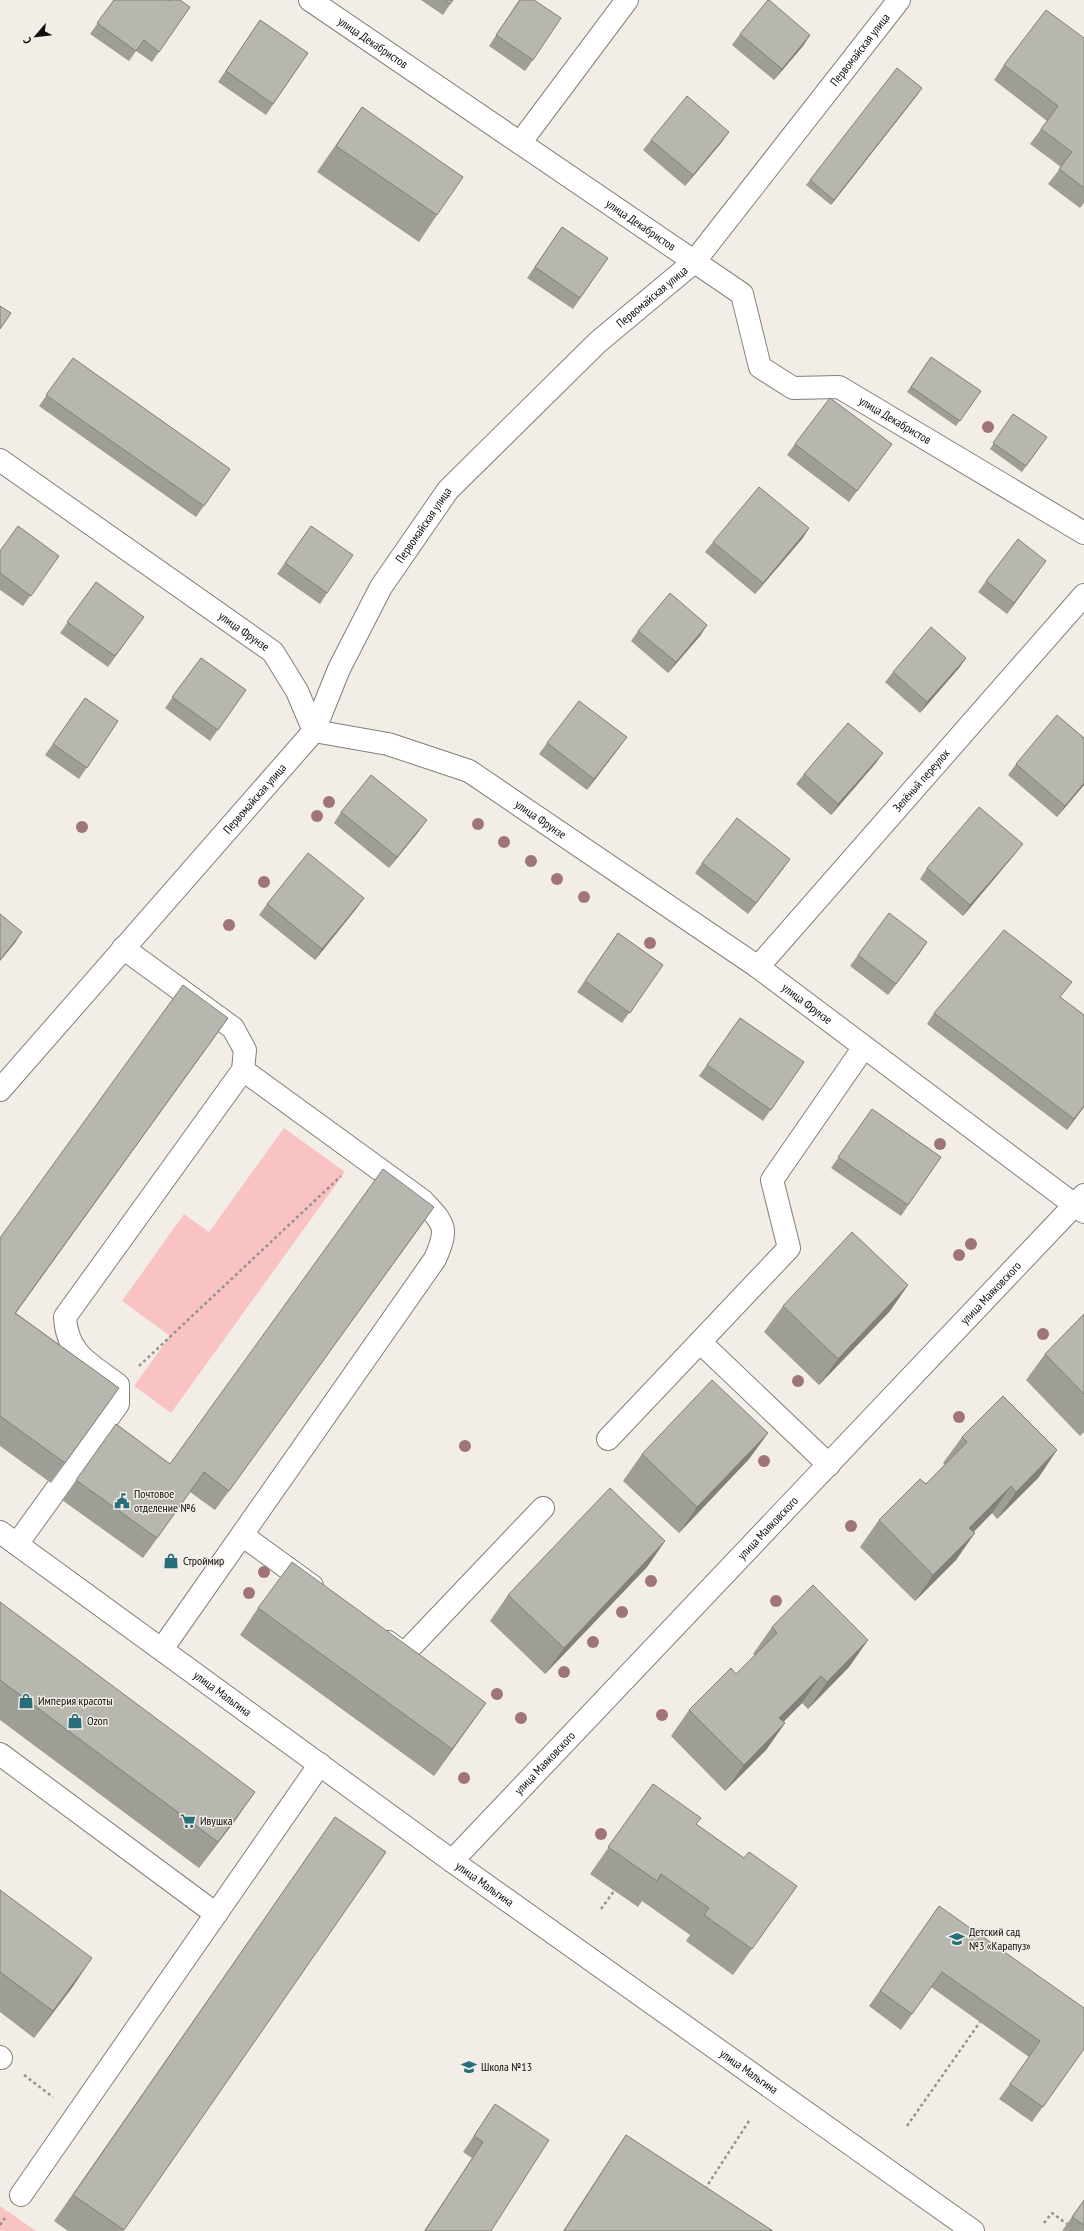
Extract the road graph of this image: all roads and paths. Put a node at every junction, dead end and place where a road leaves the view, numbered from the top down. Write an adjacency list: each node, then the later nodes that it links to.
1 (310, 0): 4 (street, улица Декабристов)
2 (627, 0): 4 (street)
3 (899, 0): 5 (street, Первомайская улица)
4 (520, 143): 5 (street, улица Декабристов)
5 (694, 262): 7 (street, улица Декабристов); 9 (street, Первомайская улица)
6 (0, 460): 9 (street, улица Фрунзе)
7 (1084, 534)
8 (1084, 594): 11 (street, Зелёный переулок)
9 (314, 731): 10 (street, Первомайская улица); 11 (street, улица Фрунзе)
10 (124, 948): 13 (street); 14 (street, Первомайская улица)
11 (758, 967): 12 (street, улица Фрунзе)
12 (864, 1047): 16 (street, улица Фрунзе); 17 (street)
13 (243, 1070): 15 (street); 18 (street)
14 (0, 1090)
15 (361, 1156): 18 (path); 22 (street)
16 (1081, 1204): 20 (street, улица Маяковского)
17 (700, 1342): 19 (street); 20 (street)
18 (118, 1385): 23 (street)
19 (608, 1439)
20 (829, 1465): 29 (street, улица Маяковского)
21 (543, 1508): 25 (street)
22 (242, 1535): 24 (street); 26 (street)
23 (8, 1538): 26 (street, улица Мальгина)
24 (329, 1599)
25 (373, 1631)
26 (162, 1649): 28 (street, улица Мальгина)
27 (0, 1754): 32 (street)
28 (320, 1764): 29 (street, улица Мальгина); 32 (street)
29 (452, 1862): 42 (street, улица Мальгина)
30 (614, 1891): 31 (path)
31 (601, 1909)
32 (216, 1914): 35 (street)
33 (980, 2022): 37 (path)
34 (0, 2057): 35 (path)
35 (77, 2114): 39 (street)
36 (749, 2121): 38 (path)
37 (907, 2126)
38 (704, 2190)
39 (21, 2195)
40 (1044, 2223): 41 (path)
41 (1067, 2224)
42 (973, 2231)

